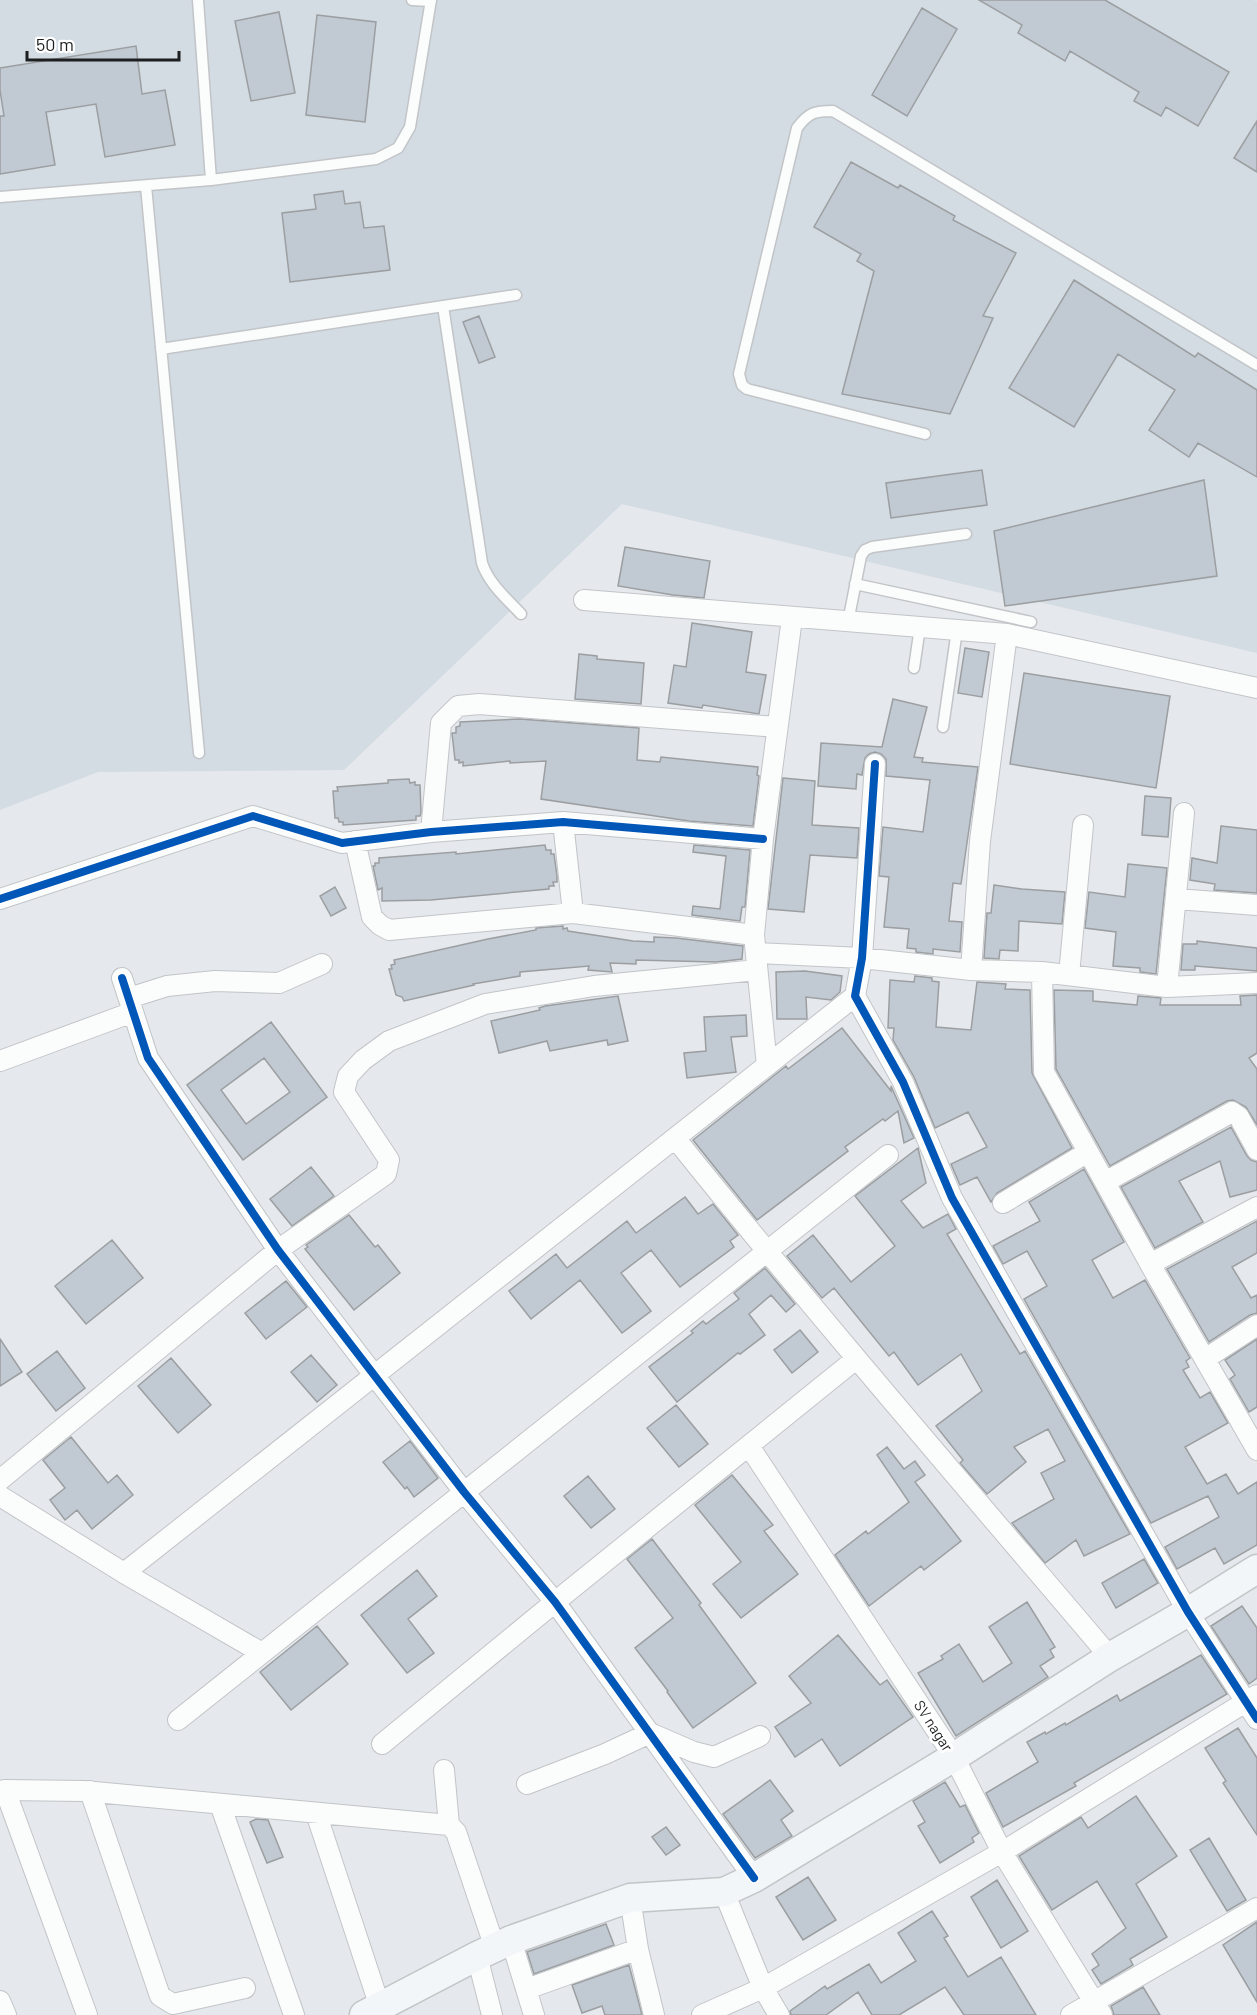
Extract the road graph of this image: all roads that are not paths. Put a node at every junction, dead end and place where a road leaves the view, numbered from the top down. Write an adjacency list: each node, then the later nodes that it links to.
1 (198, 0): 4 (lane)
2 (412, 0): 3 (lane)
3 (431, 1): 4 (lane)
4 (211, 180): 5 (lane)
5 (146, 186): 6 (lane); 9 (lane)
6 (0, 197)
7 (516, 295): 8 (lane)
8 (443, 306): 9 (lane); 15 (lane)
9 (161, 349): 26 (lane)
10 (1257, 364): 11 (lane)
11 (925, 434)
12 (966, 534): 13 (lane)
13 (855, 584): 17 (lane); 18 (lane)
14 (584, 600): 16 (street)
15 (522, 614)
16 (792, 618): 17 (street); 24 (street)
17 (848, 622): 19 (street)
18 (1031, 622)
19 (920, 627): 20 (street); 22 (lane)
20 (957, 630): 21 (street); 25 (lane)
21 (1007, 634): 23 (street); 41 (street)
22 (914, 668)
23 (1257, 688)
24 (777, 727): 31 (street); 32 (street)
25 (943, 727)
26 (200, 753)
27 (876, 764): 39 (street)
28 (1184, 813): 35 (street)
29 (563, 822): 31 (street); 32 (street); 37 (street)
30 (1083, 825): 43 (street)
31 (431, 832): 33 (street)
32 (763, 838): 38 (street)
33 (355, 841): 34 (street); 37 (street)
34 (0, 899)
35 (1176, 899): 36 (street); 46 (street)
36 (1257, 905)
37 (573, 912): 38 (street)
38 (756, 953): 39 (street); 50 (street); 58 (street)
39 (862, 958): 41 (street); 47 (street)
40 (322, 964): 48 (street)
41 (971, 970): 42 (street)
42 (1042, 972): 43 (street); 53 (street)
43 (1069, 975): 46 (street)
44 (122, 978): 48 (street)
45 (1257, 983): 46 (street)
46 (1167, 987)
47 (855, 996): 50 (street); 73 (street)
48 (131, 1005): 49 (street); 58 (street)
49 (0, 1061)
50 (766, 1066): 51 (street)
51 (675, 1138): 59 (street); 64 (street)
52 (1257, 1150): 55 (street)
53 (1088, 1152): 55 (street); 56 (street)
54 (888, 1155): 59 (street)
55 (1105, 1182): 60 (street)
56 (1004, 1203)
57 (1257, 1208): 60 (street)
58 (278, 1250): 64 (street); 67 (street)
59 (766, 1252): 62 (street); 68 (street)
60 (1150, 1264): 63 (street)
61 (1257, 1325): 63 (street)
62 (856, 1359): 65 (street); 75 (street)
63 (1205, 1359): 66 (street)
64 (374, 1376): 68 (street); 71 (street)
65 (749, 1446): 72 (street); 82 (street, SV nagar)
66 (1257, 1450)
67 (0, 1480)
68 (464, 1492): 72 (street); 74 (street)
69 (0, 1496): 71 (street)
70 (1257, 1569): 73 (street)
71 (124, 1573): 74 (street)
72 (555, 1602): 79 (street); 81 (street)
73 (1188, 1612): 75 (street); 76 (street)
74 (262, 1653): 78 (street)
75 (1110, 1657): 82 (street)
76 (1252, 1698): 77 (street); 90 (street)
77 (1257, 1719)
78 (178, 1720)
79 (650, 1732): 80 (street); 84 (street); 91 (street)
80 (760, 1736)
81 (382, 1744)
82 (954, 1757): 90 (street, SV nagar); 91 (street)
83 (444, 1770): 89 (street)
84 (527, 1784)
85 (2, 1790): 86 (street); 104 (street)
86 (90, 1791): 87 (street); 97 (street)
87 (220, 1804): 88 (street); 105 (street)
88 (316, 1813): 89 (street); 102 (street)
89 (449, 1825): 95 (street)
90 (1002, 1852): 98 (street); 101 (street, SV nagar)
91 (754, 1878): 92 (street)
92 (724, 1892): 93 (street); 98 (street)
93 (630, 1898): 95 (street); 96 (street)
94 (1257, 1908): 101 (street)
95 (494, 1948): 99 (street); 102 (street); 106 (street)
96 (638, 1949): 99 (street); 108 (street)
97 (245, 1988)
98 (763, 1988): 109 (street); 110 (street)
99 (527, 1989): 107 (street)
100 (0, 2001): 103 (street)
101 (1098, 2008): 111 (street)
102 (372, 2011)
103 (6, 2015)
104 (87, 2015)
105 (294, 2015)
106 (492, 2015)
107 (534, 2015)
108 (654, 2015)
109 (702, 2015)
110 (779, 2015)
111 (1071, 2015)

